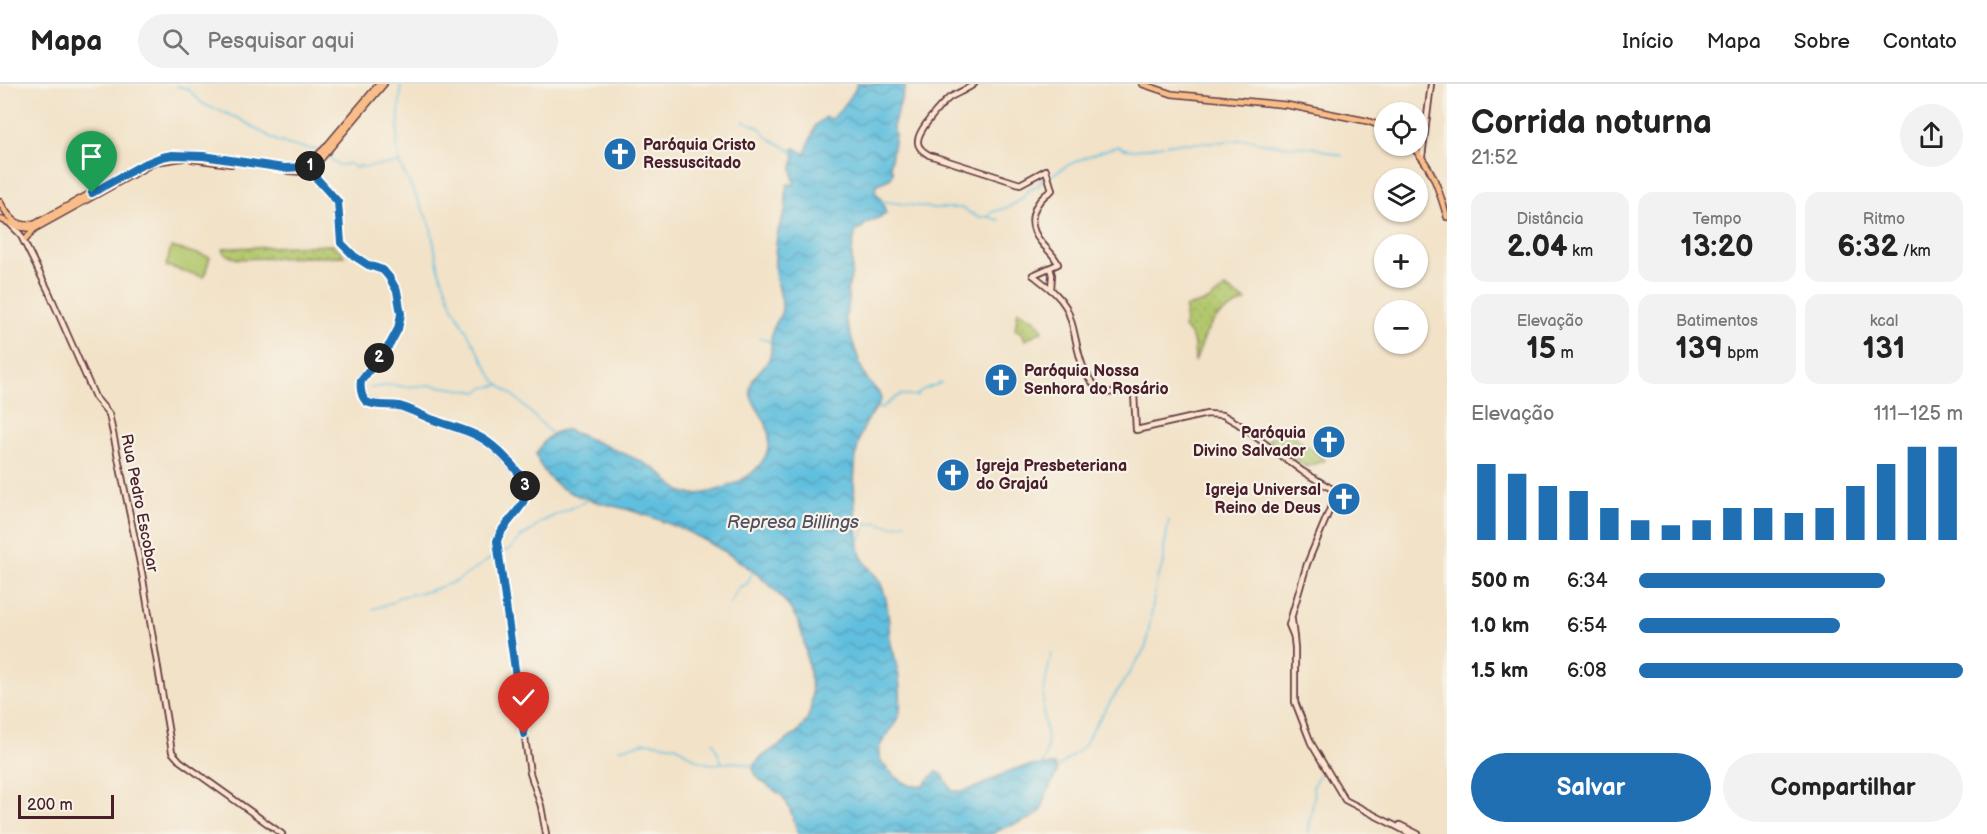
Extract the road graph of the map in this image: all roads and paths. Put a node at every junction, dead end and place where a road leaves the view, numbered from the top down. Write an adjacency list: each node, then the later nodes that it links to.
1 (379, 84): 8 (main road)
2 (384, 84): 9 (main road)
3 (974, 84): 18 (main road)
4 (1142, 84): 6 (main road)
5 (1431, 84): 7 (main road)
6 (1374, 123)
7 (1422, 157): 12 (main road)
8 (313, 161): 9 (main road); 15 (main road)
9 (311, 169): 16 (main road); 26 (main road)
10 (0, 202): 11 (main road)
11 (5, 211): 13 (main road); 15 (main road)
12 (1447, 217)
13 (0, 218): 14 (main road)
14 (10, 224): 15 (main road); 17 (main road, Rua Pedro Escobar)
15 (22, 226): 16 (main road); 17 (main road, Rua Pedro Escobar)
16 (34, 229): 17 (main road)
17 (25, 241): 25 (main road, Rua Pedro Escobar)
18 (1050, 268): 19 (main road); 19 (main road)
19 (1052, 289): 21 (main road)
20 (1343, 493): 21 (main road)
21 (1333, 500): 22 (main road)
22 (1292, 617): 23 (main road); 23 (main road)
23 (1294, 637): 24 (main road)
24 (1391, 823): 27 (main road); 28 (main road)
25 (282, 834)
26 (546, 834)
27 (1411, 834)
28 (1418, 834)

